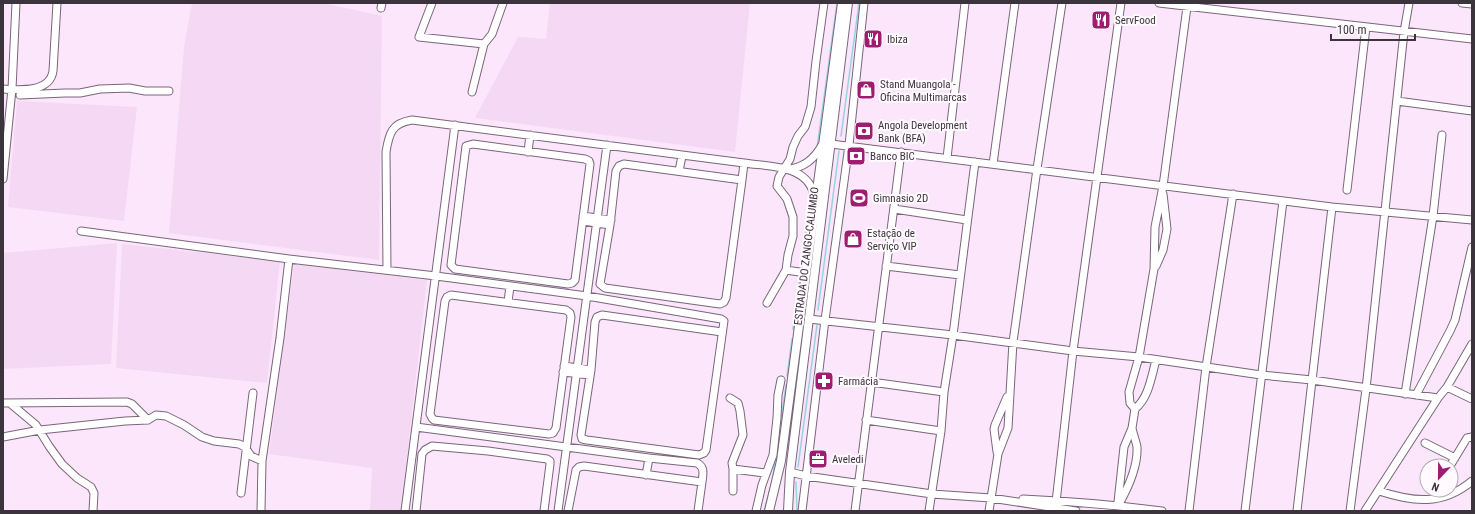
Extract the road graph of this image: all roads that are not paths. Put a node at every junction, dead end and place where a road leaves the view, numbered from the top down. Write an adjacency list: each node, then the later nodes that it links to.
1 (16, 3): 24 (street)
2 (57, 3): 22 (street)
3 (432, 3): 21 (street)
4 (503, 3): 21 (street)
5 (824, 3): 44 (street)
6 (842, 3): 34 (main road, ESTRADA DO ZANGO-CALUMBO)
7 (848, 3): 34 (main road, ESTRADA DO ZANGO-CALUMBO)
8 (864, 3): 36 (street)
9 (966, 3): 40 (street)
10 (1015, 3): 43 (street)
11 (1062, 3): 45 (street)
12 (1121, 3): 47 (street)
13 (1159, 3): 17 (street)
14 (1410, 3): 19 (street)
15 (1462, 3): 16 (street)
16 (1472, 4)
17 (1187, 7): 18 (street); 50 (street)
18 (1366, 27): 19 (street); 51 (street)
19 (1404, 32): 20 (street); 29 (street)
20 (1472, 39)
21 (484, 44): 26 (street)
22 (31, 88): 24 (street); 27 (street)
23 (3, 89): 24 (street)
24 (12, 89): 28 (street)
25 (170, 91): 27 (street)
26 (472, 92)
27 (20, 95): 28 (street)
28 (11, 100): 48 (street)
29 (1397, 101): 30 (street); 57 (street)
30 (1472, 111)
31 (455, 125): 32 (street); 68 (street); 73 (street)
32 (530, 135): 35 (street); 37 (street)
33 (1442, 135): 58 (street)
34 (827, 143): 36 (street); 44 (street); 54 (main road, ESTRADA DO ZANGO-CALUMBO); 79 (main road, ESTRADA DO ZANGO-CALUMBO)
35 (607, 145): 39 (street); 60 (street)
36 (849, 146): 38 (street); 80 (street)
37 (528, 152): 59 (street); 59 (street)
38 (901, 152): 40 (street); 56 (street)
39 (682, 156): 42 (street); 46 (street)
40 (947, 158): 41 (street)
41 (975, 162): 43 (street); 61 (street)
42 (744, 163): 44 (street); 49 (street)
43 (993, 164): 45 (street)
44 (786, 169): 54 (street); 69 (street)
45 (1036, 169): 47 (street); 85 (street)
46 (679, 171): 49 (street); 63 (street)
47 (1096, 177): 50 (street); 87 (street)
48 (3, 179)
49 (742, 180): 63 (street)
50 (1163, 186): 52 (street); 70 (street); 70 (street)
51 (1347, 190)
52 (1233, 194): 53 (street); 90 (street)
53 (1283, 201): 55 (street); 94 (street)
54 (815, 203): 71 (main road, ESTRADA DO ZANGO-CALUMBO)
55 (1332, 207): 57 (street); 96 (street)
56 (894, 209): 61 (street); 67 (street)
57 (1384, 211): 58 (street); 99 (street)
58 (1433, 216): 62 (street); 103 (street)
59 (583, 218): 60 (street)
60 (597, 220): 63 (street); 75 (street)
61 (967, 220): 72 (street)
62 (1472, 220)
63 (611, 222)
64 (81, 231): 66 (street)
65 (1472, 247): 104 (street)
66 (289, 259): 68 (street); 126 (street)
67 (886, 266): 72 (street); 82 (street)
68 (387, 270): 73 (street)
69 (786, 270): 71 (street); 77 (street)
70 (1154, 270): 88 (street)
71 (802, 273): 152 (main road, ESTRADA DO ZANGO-CALUMBO)
72 (960, 275): 84 (street)
73 (436, 276): 74 (street); 112 (street)
74 (510, 286): 75 (street); 76 (street)
75 (587, 296): 78 (street); 92 (street)
76 (508, 302): 91 (street); 91 (street)
77 (767, 303)
78 (661, 309): 81 (street); 83 (street)
79 (809, 319): 80 (street); 128 (main road, ESTRADA DO ZANGO-CALUMBO)
80 (825, 320): 82 (street); 131 (street)
81 (659, 323): 83 (street); 93 (street)
82 (878, 327): 84 (street); 97 (street)
83 (722, 332): 93 (street)
84 (953, 335): 85 (street); 100 (street)
85 (1013, 342): 87 (street); 102 (street)
86 (1472, 344): 98 (street)
87 (1073, 351): 88 (street); 140 (street)
88 (1139, 357): 89 (street); 109 (street)
89 (1156, 360): 90 (street); 109 (street)
90 (1206, 367): 94 (street); 160 (street)
91 (563, 369): 92 (street)
92 (577, 371): 93 (street); 120 (street)
93 (591, 373)
94 (1261, 375): 96 (street); 161 (street)
95 (781, 380): 129 (street)
96 (1312, 380): 99 (street); 162 (street)
97 (870, 382): 100 (street); 111 (street)
98 (1447, 387): 106 (street); 107 (street)
99 (1366, 389): 103 (street); 163 (street)
100 (944, 392): 115 (street)
101 (253, 393): 121 (street)
102 (1009, 393): 123 (street); 123 (street)
103 (1405, 394): 104 (street)
104 (1416, 395): 106 (street)
105 (730, 398): 127 (street)
106 (1438, 398): 136 (street)
107 (1472, 399)
108 (7, 403): 110 (street); 114 (street)
109 (1136, 409): 113 (street)
110 (148, 420): 114 (street); 121 (street)
111 (866, 420): 115 (street); 134 (street)
112 (416, 426): 117 (street); 145 (street)
113 (1132, 428): 141 (street); 141 (street)
114 (40, 430): 116 (street); 143 (street)
115 (941, 431): 138 (street)
116 (3, 437)
117 (490, 437): 120 (street); 122 (street)
118 (1472, 437): 125 (street)
119 (1425, 443): 125 (street)
120 (567, 447): 124 (street); 148 (street)
121 (246, 450): 126 (street); 137 (street)
122 (488, 451): 146 (street); 147 (street)
123 (998, 454): 139 (street)
124 (649, 458): 130 (street); 133 (street)
125 (1455, 458)
126 (262, 461): 144 (street)
127 (733, 469): 129 (street); 135 (street)
128 (790, 472): 131 (street); 153 (main road, ESTRADA DO ZANGO-CALUMBO)
129 (765, 474): 151 (street)
130 (646, 475): 133 (street); 149 (street)
131 (806, 476): 134 (street); 154 (street)
132 (1472, 481): 136 (street)
133 (702, 482): 150 (street)
134 (859, 484): 138 (street); 155 (street)
135 (733, 491)
136 (1379, 491): 164 (street)
137 (241, 493)
138 (932, 494): 139 (street); 156 (street)
139 (990, 498): 140 (street); 142 (street); 157 (street)
140 (1056, 501): 141 (street); 142 (street)
141 (1118, 508): 159 (street)
142 (1055, 510): 158 (street)
143 (93, 511)
144 (260, 511)
145 (405, 511)
146 (416, 511)
147 (544, 511)
148 (558, 511)
149 (568, 511)
150 (698, 511)
151 (756, 511)
152 (769, 511)
153 (788, 511)
154 (802, 511)
155 (855, 511)
156 (929, 511)
157 (989, 511)
158 (1076, 511)
159 (1162, 511)
160 (1189, 511)
161 (1245, 511)
162 (1297, 511)
163 (1350, 511)
164 (1365, 511)

